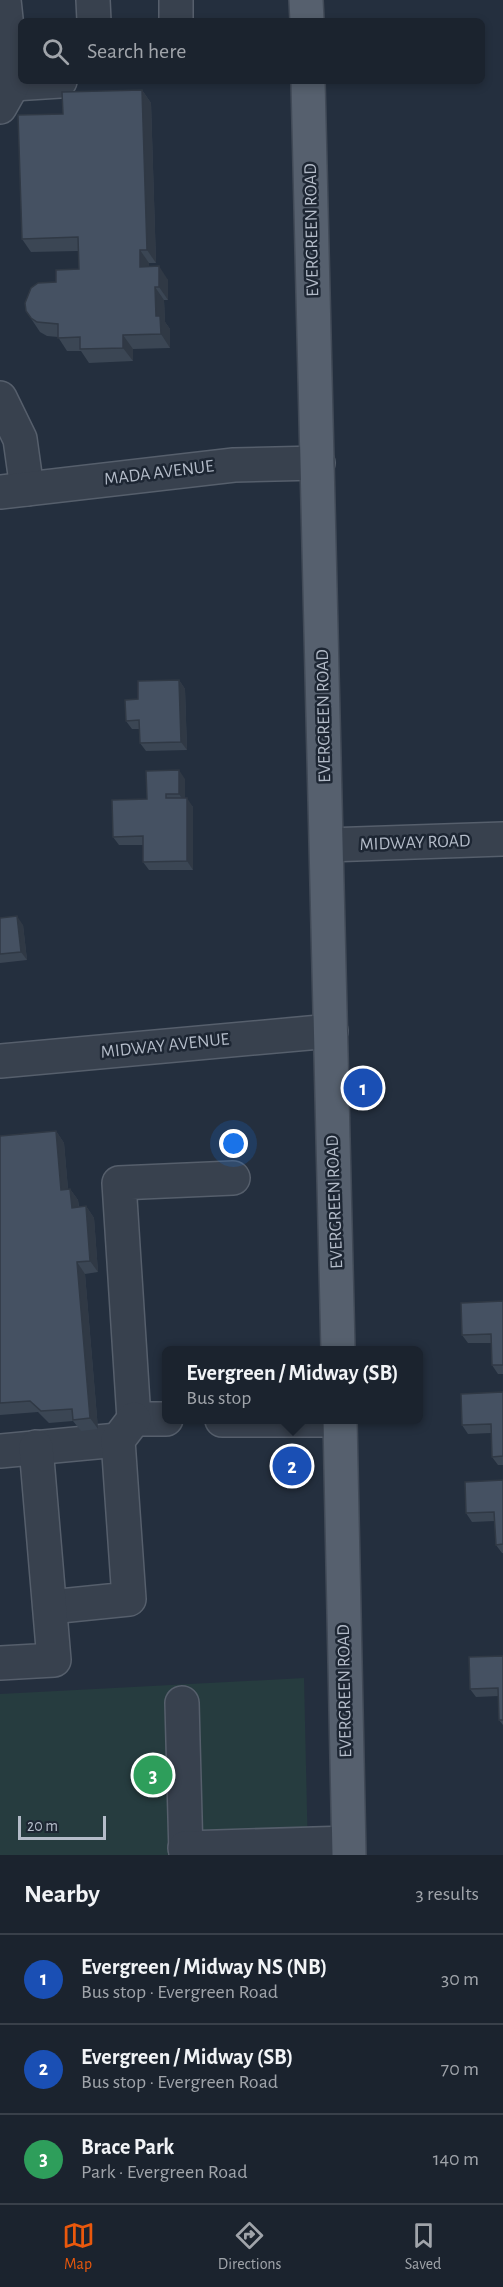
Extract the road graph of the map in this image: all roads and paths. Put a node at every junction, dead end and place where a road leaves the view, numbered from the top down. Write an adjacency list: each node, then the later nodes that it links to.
1 (4, 0): 10 (street)
2 (93, 0): 5 (street)
3 (176, 0): 6 (street)
4 (306, 0): 7 (main road)
5 (94, 18)
6 (176, 18)
7 (307, 18)
8 (49, 84): 10 (street)
9 (308, 84): 12 (main road, EVERGREEN ROAD)
10 (7, 95)
11 (0, 398): 13 (street)
12 (318, 463): 13 (street, MADA AVENUE); 15 (main road, EVERGREEN ROAD)
13 (13, 491)
14 (503, 839): 15 (street, MIDWAY ROAD)
15 (327, 845): 16 (main road, EVERGREEN ROAD)
16 (331, 1031): 17 (street, MIDWAY AVENUE); 19 (main road, EVERGREEN ROAD)
17 (0, 1061)
18 (233, 1178): 22 (street)
19 (338, 1346)
20 (162, 1420): 22 (street)
21 (340, 1424): 28 (main road, EVERGREEN ROAD)
22 (126, 1429): 23 (street); 25 (street)
23 (36, 1447): 24 (street); 25 (street)
24 (0, 1451)
25 (50, 1607): 26 (street)
26 (0, 1663)
27 (182, 1703): 29 (street)
28 (349, 1849): 29 (street)
29 (185, 1852)

